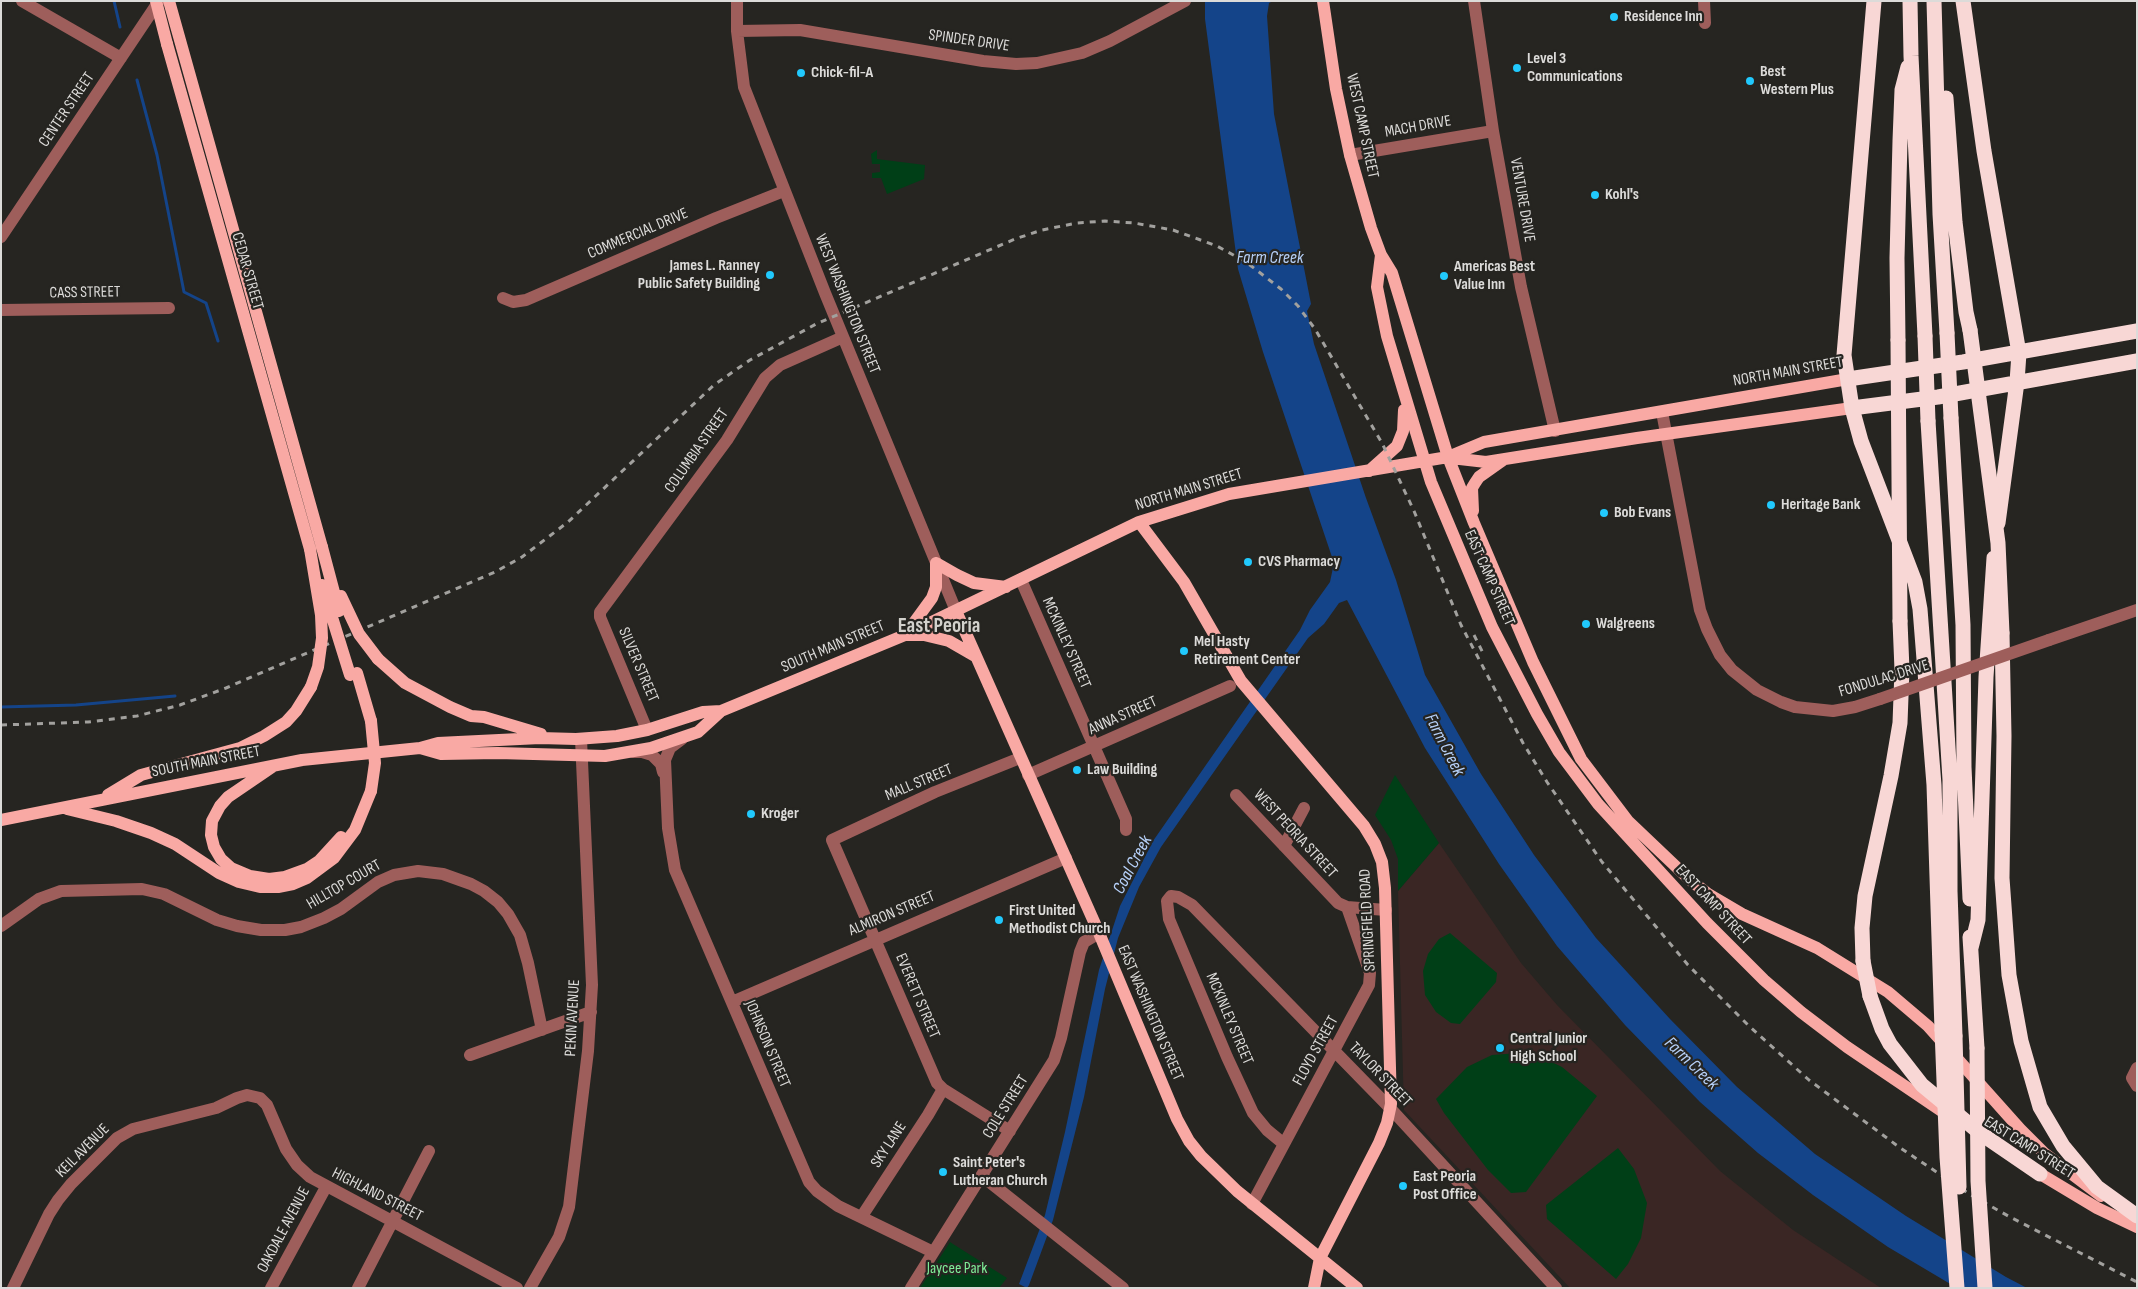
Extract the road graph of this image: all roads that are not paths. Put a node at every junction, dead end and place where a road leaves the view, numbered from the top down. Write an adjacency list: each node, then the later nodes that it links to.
1 (22, 1): 16 (street)
2 (158, 1): 16 (street, CENTER STREET); 42 (main road, CEDAR STREET, bridge)
3 (169, 1): 42 (main road, CEDAR STREET)
4 (737, 1): 14 (street, WEST WASHINGTON STREET)
5 (1323, 1): 18 (main road, WEST CAMP STREET)
6 (1474, 1): 17 (street, VENTURE DRIVE)
7 (1704, 1): 13 (street)
8 (1874, 1): 29 (highway)
9 (1910, 1): 15 (highway)
10 (1936, 1): 81 (highway, bridge); 101 (highway, bridge)
11 (1963, 1): 27 (highway)
12 (1180, 4): 14 (street, SPINDER DRIVE)
13 (1705, 23)
14 (738, 31): 19 (street, WEST WASHINGTON STREET)
15 (1911, 56): 85 (highway, bridge); 96 (highway, bridge)
16 (122, 58): 20 (street, CENTER STREET)
17 (1492, 131): 18 (street, MACH DRIVE); 34 (street, VENTURE DRIVE)
18 (1350, 155): 21 (main road, WEST CAMP STREET)
19 (784, 191): 22 (street, COMMERCIAL DRIVE); 26 (street, WEST WASHINGTON STREET)
20 (1, 237)
21 (1380, 255): 31 (main road, WEST CAMP STREET); 36 (main road, WEST CAMP STREET)
22 (503, 298)
23 (169, 308): 24 (street, CASS STREET)
24 (1, 310)
25 (2137, 331): 27 (highway, NORTH MAIN STREET)
26 (843, 337): 43 (street, WEST WASHINGTON STREET); 48 (street, COLUMBIA STREET)
27 (2019, 353): 29 (highway, NORTH MAIN STREET); 30 (highway)
28 (2137, 361): 30 (highway, NORTH MAIN STREET)
29 (1848, 379): 32 (highway); 33 (main road, NORTH MAIN STREET)
30 (2017, 382): 32 (highway, NORTH MAIN STREET); 81 (highway)
31 (1403, 394): 38 (main road, WEST CAMP STREET); 39 (main road)
32 (1852, 408): 35 (main road, NORTH MAIN STREET); 85 (highway)
33 (1662, 412): 34 (main road, NORTH MAIN STREET); 35 (street, FONDULAC DRIVE)
34 (1555, 431): 36 (main road, NORTH MAIN STREET)
35 (1665, 434): 37 (main road, NORTH MAIN STREET); 46 (street, FONDULAC DRIVE, bridge)
36 (1448, 457): 37 (main road, NORTH MAIN STREET); 38 (main road, NORTH MAIN STREET); 41 (main road, EAST CAMP STREET)
37 (1504, 459): 41 (main road)
38 (1425, 462): 39 (main road, NORTH MAIN STREET); 96 (main road, EAST CAMP STREET)
39 (1369, 470): 40 (main road, NORTH MAIN STREET)
40 (1139, 522): 44 (main road, NORTH MAIN STREET); 77 (main road, SPRINGFIELD ROAD)
41 (1474, 524): 101 (main road, EAST CAMP STREET)
42 (316, 548): 55 (main road, bridge); 65 (main road, bridge); 67 (main road, bridge)
43 (936, 563): 45 (main road); 47 (street, WEST WASHINGTON STREET); 49 (main road)
44 (1021, 580): 45 (main road, NORTH MAIN STREET); 57 (street, MCKINLEY STREET)
45 (1006, 587): 47 (main road, NORTH MAIN STREET)
46 (2137, 610)
47 (956, 611): 49 (main road, SOUTH MAIN STREET); 50 (main road, EAST WASHINGTON STREET)
48 (600, 612): 53 (street, SILVER STREET)
49 (905, 634): 50 (main road); 52 (main road, SOUTH MAIN STREET)
50 (977, 658): 61 (main road, EAST WASHINGTON STREET)
51 (1230, 686): 57 (street, ANNA STREET)
52 (721, 711): 53 (main road, SOUTH MAIN STREET); 54 (main road, SOUTH MAIN STREET)
53 (647, 730): 56 (main road, SOUTH MAIN STREET)
54 (684, 737): 59 (main road, SOUTH MAIN STREET); 64 (street, JOHNSON STREET)
55 (558, 738): 56 (main road, SOUTH MAIN STREET); 58 (main road, SOUTH MAIN STREET)
56 (580, 739): 60 (street, PEKIN AVENUE)
57 (1094, 747): 63 (street, ANNA STREET); 71 (street, MCKINLEY STREET)
58 (420, 748): 60 (main road, SOUTH MAIN STREET); 62 (main road, SOUTH MAIN STREET)
59 (628, 752): 60 (main road, SOUTH MAIN STREET); 64 (street, JOHNSON STREET)
60 (580, 754): 83 (street, PEKIN AVENUE)
61 (1020, 758): 63 (main road, EAST WASHINGTON STREET); 72 (street, MALL STREET)
62 (276, 765): 65 (main road); 67 (main road, SOUTH MAIN STREET)
63 (1028, 775): 74 (main road, EAST WASHINGTON STREET)
64 (666, 781): 82 (street, JOHNSON STREET)
65 (367, 791): 68 (main road)
66 (1236, 795): 73 (street, WEST PEORIA STREET)
67 (101, 800): 68 (main road, SOUTH MAIN STREET)
68 (62, 808): 70 (main road, SOUTH MAIN STREET)
69 (1304, 808): 73 (street)
70 (1, 820)
71 (1126, 830)
72 (832, 840): 80 (street, EVERETT STREET)
73 (1284, 846): 76 (street, WEST PEORIA STREET)
74 (1066, 858): 79 (main road, EAST WASHINGTON STREET); 80 (street, ALMIRON STREET)
75 (1171, 896): 86 (street, TAYLOR STREET); 94 (street, MCKINLEY STREET)
76 (1347, 907): 77 (street); 86 (street, FLOYD STREET)
77 (1386, 910): 92 (main road, SPRINGFIELD ROAD)
78 (1, 926): 84 (street, HILLTOP COURT)
79 (1099, 933): 93 (street, COLE STREET); 99 (main road, EAST WASHINGTON STREET)
80 (875, 939): 82 (street, ALMIRON STREET); 90 (street, EVERETT STREET)
81 (1970, 948): 118 (highway, bridge)
82 (732, 1002): 100 (street, JOHNSON STREET)
83 (591, 1012): 84 (street); 110 (street, PEKIN AVENUE)
84 (542, 1030): 87 (street)
85 (1948, 1033): 116 (highway, bridge); 117 (highway, bridge)
86 (1334, 1050): 92 (street, TAYLOR STREET); 94 (street, FLOYD STREET)
87 (470, 1055)
88 (2137, 1068): 89 (street)
89 (2137, 1086)
90 (943, 1089): 93 (street, EVERETT STREET); 100 (street, SKY LANE)
91 (257, 1097): 98 (street, HIGHLAND STREET); 106 (street, KEIL AVENUE)
92 (1390, 1108): 105 (main road, SPRINGFIELD ROAD); 115 (street, TAYLOR STREET)
93 (1010, 1131): 97 (street, COLE STREET)
94 (1284, 1144): 99 (street, FLOYD STREET)
95 (429, 1151): 102 (street)
96 (2040, 1174): 103 (main road, EAST CAMP STREET)
97 (982, 1176): 104 (street, COLE STREET); 112 (street)
98 (326, 1187): 102 (street, HIGHLAND STREET); 107 (street, OAKDALE AVENUE)
99 (1252, 1204): 105 (main road, EAST WASHINGTON STREET)
100 (862, 1216): 104 (street, JOHNSON STREET)
101 (2137, 1217)
102 (393, 1221): 108 (street); 109 (street, HIGHLAND STREET)
103 (2137, 1227)
104 (933, 1252): 111 (street, COLE STREET)
105 (1320, 1258): 113 (main road, SPRINGFIELD ROAD); 114 (main road, EAST WASHINGTON STREET)
106 (13, 1288)
107 (271, 1288)
108 (358, 1288)
109 (517, 1288)
110 (530, 1288)
111 (911, 1288)
112 (1123, 1288)
113 (1314, 1288)
114 (1356, 1288)
115 (1556, 1288)
116 (1957, 1288)
117 (1961, 1288)
118 (1985, 1288)

